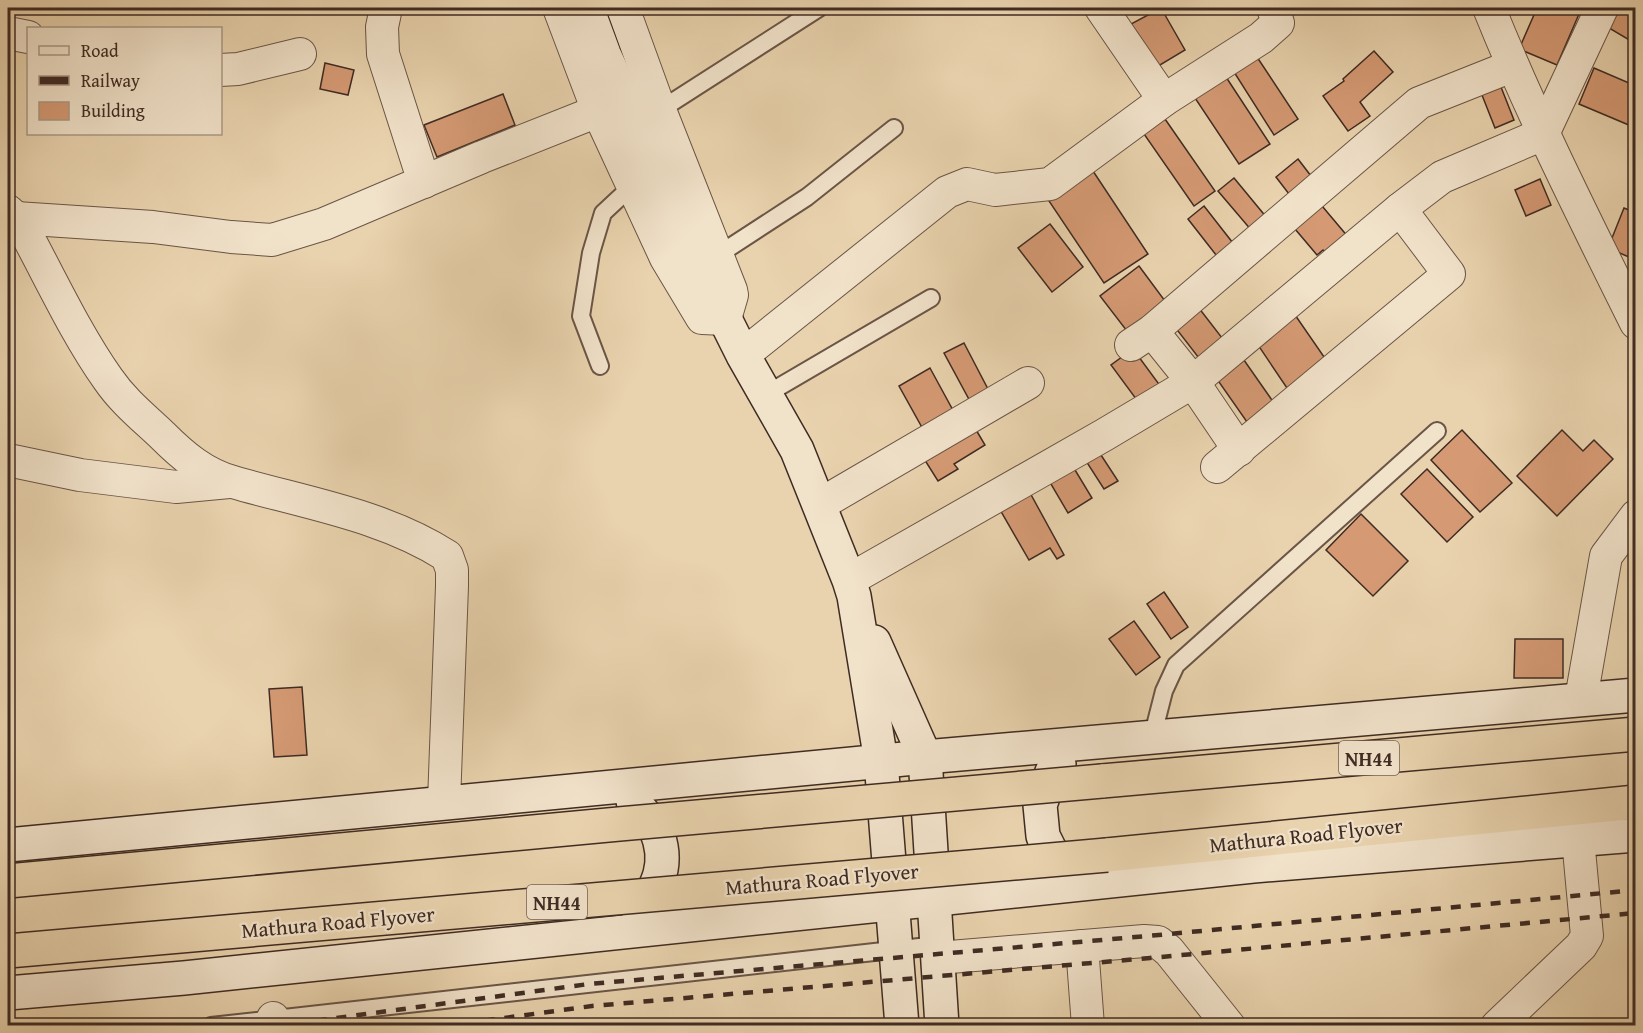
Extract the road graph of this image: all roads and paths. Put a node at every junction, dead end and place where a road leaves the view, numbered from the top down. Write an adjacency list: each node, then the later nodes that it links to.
1 (386, 8): 20 (street)
2 (559, 8): 17 (street)
3 (587, 8): 26 (main road)
4 (623, 8): 16 (street)
5 (819, 8): 16 (lane)
6 (1273, 8): 15 (street)
7 (1489, 8): 13 (street)
8 (1602, 8): 19 (street)
9 (1114, 12): 15 (street)
10 (8, 33): 11 (street)
11 (27, 37)
12 (300, 54): 14 (street)
13 (1512, 66): 19 (street); 30 (street)
14 (222, 70)
15 (1164, 100): 28 (street)
16 (660, 110): 24 (street)
17 (598, 111): 20 (street); 21 (street)
18 (894, 128): 24 (lane)
19 (1543, 134): 22 (street); 27 (street)
20 (424, 182): 23 (street)
21 (632, 186): 26 (street); 29 (lane)
22 (1400, 209): 30 (street); 30 (street)
23 (12, 214): 35 (street)
24 (718, 255): 26 (street)
25 (931, 298): 32 (lane)
26 (725, 319): 28 (main road)
27 (1635, 322)
28 (743, 355): 32 (main road)
29 (600, 366)
30 (1193, 382): 38 (street)
31 (1028, 383): 36 (street)
32 (765, 395): 36 (main road)
33 (1437, 431): 42 (lane)
34 (8, 460): 35 (street)
35 (231, 482): 47 (street)
36 (819, 505): 38 (main road)
37 (1635, 516): 40 (street)
38 (851, 588): 44 (main road); 45 (main road)
39 (1635, 695): 40 (main road)
40 (1581, 699): 42 (main road)
41 (1635, 734): 53 (highway, NH44, bridge)
42 (1152, 738): 43 (main road)
43 (1078, 744): 44 (main road); 54 (main road)
44 (925, 757): 45 (main road); 55 (main road)
45 (881, 761): 46 (main road); 56 (main road)
46 (620, 785): 47 (main road); 57 (main road)
47 (444, 802): 51 (main road)
48 (1635, 802): 60 (highway, Mathura Road Flyover / NH44, bridge)
49 (1635, 835): 50 (main road)
50 (1578, 839): 52 (main road); 69 (street)
51 (8, 845)
52 (1253, 867): 54 (main road); 55 (main road)
53 (8, 880)
54 (1088, 883): 55 (main road)
55 (935, 903): 56 (main road); 61 (main road)
56 (892, 904): 57 (main road); 59 (main road)
57 (631, 931): 62 (main road)
58 (1082, 946): 61 (street); 67 (street); 68 (street)
59 (895, 949): 61 (lane); 63 (lane); 65 (main road)
60 (8, 951)
61 (938, 951): 66 (main road)
62 (8, 993)
63 (274, 1022): 64 (lane)
64 (211, 1026)
65 (902, 1026)
66 (942, 1026)
67 (1088, 1026)
68 (1229, 1026)
69 (1497, 1026)

